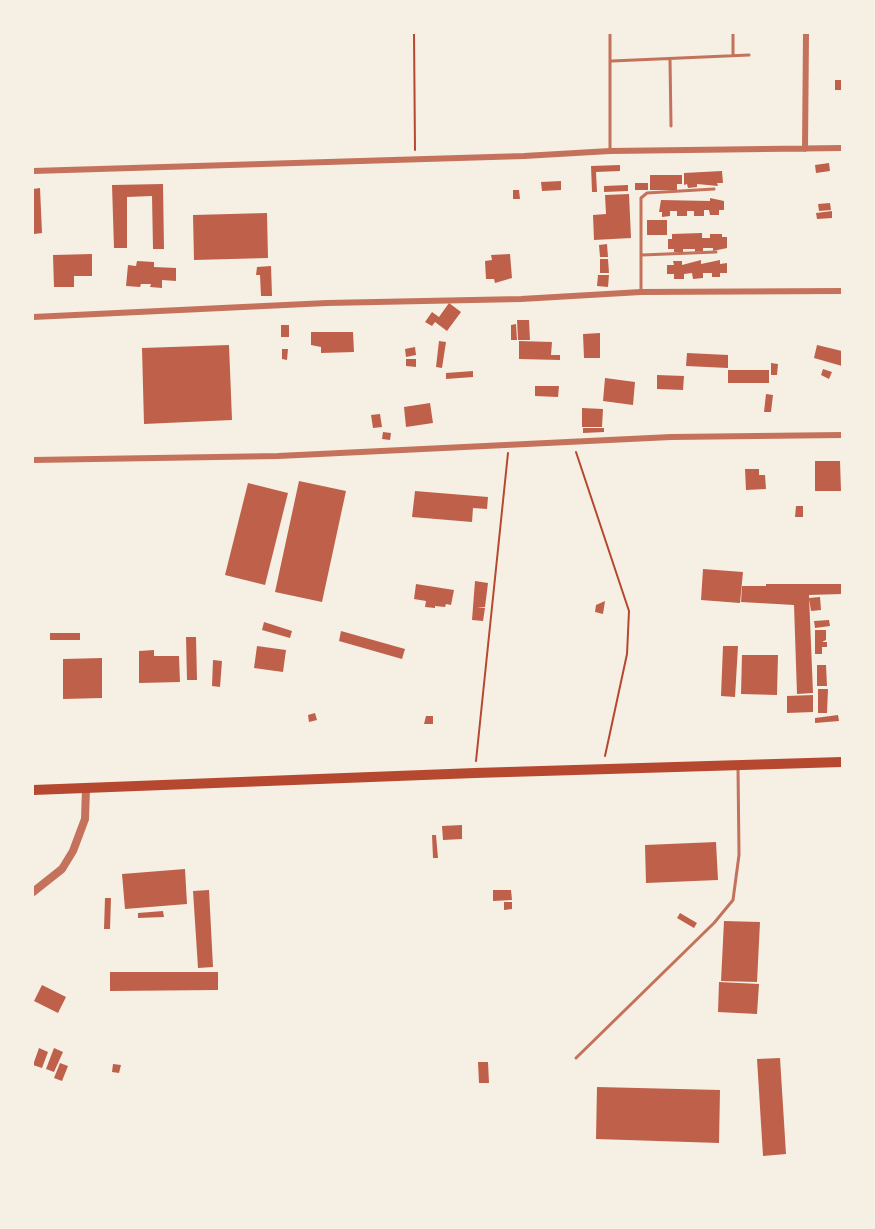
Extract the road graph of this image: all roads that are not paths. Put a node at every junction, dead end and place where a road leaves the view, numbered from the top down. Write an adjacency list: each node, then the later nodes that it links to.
1 (610, 33): 7 (lane)
2 (733, 33): 4 (lane)
3 (806, 33): 10 (street)
4 (733, 55): 5 (lane); 6 (lane)
5 (749, 55)
6 (670, 58): 7 (lane); 8 (lane)
7 (612, 60): 11 (lane)
8 (670, 126)
9 (842, 148): 10 (street)
10 (805, 149): 11 (street)
11 (610, 150): 12 (street)
12 (33, 171)
13 (714, 189): 15 (lane)
14 (717, 252): 15 (lane)
15 (642, 255): 17 (lane)
16 (842, 291): 17 (street)
17 (641, 292): 18 (street)
18 (33, 318)
19 (842, 435): 20 (street)
20 (33, 460)
21 (842, 762): 22 (main road)
22 (738, 765): 23 (main road); 26 (lane)
23 (86, 788): 24 (main road); 25 (street)
24 (33, 790)
25 (33, 892)
26 (576, 1058)

